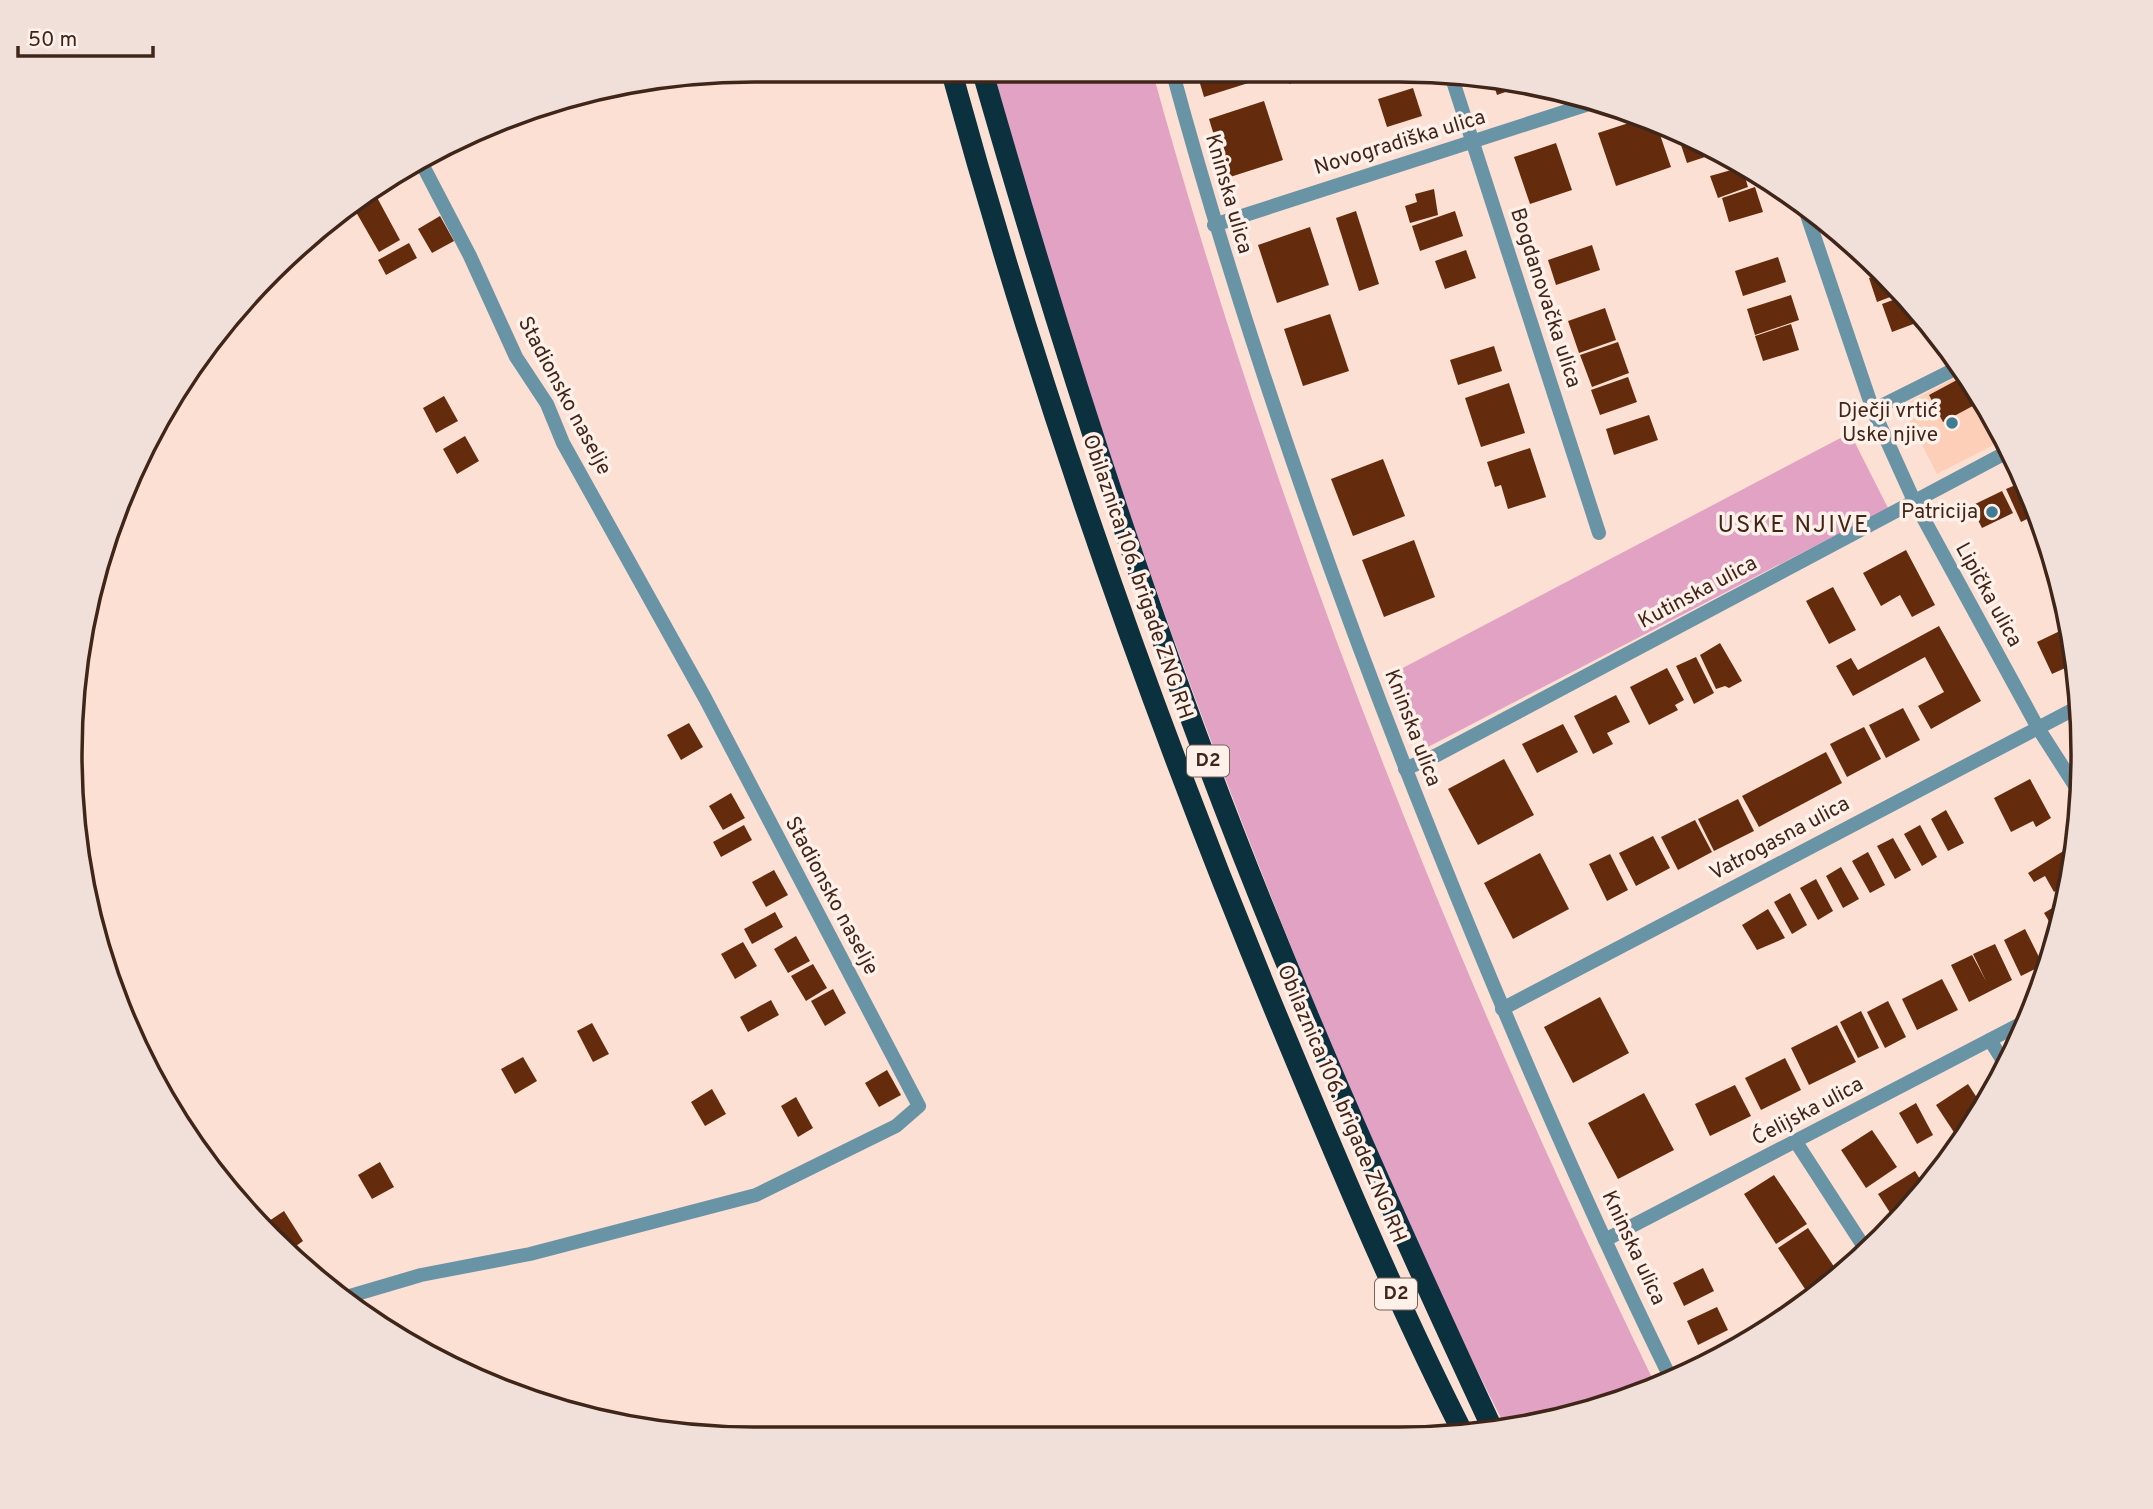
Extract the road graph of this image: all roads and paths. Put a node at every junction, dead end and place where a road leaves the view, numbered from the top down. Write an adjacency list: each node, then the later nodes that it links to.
1 (954, 82): 29 (highway, Obilaznica 106. brigade ZNG RH / D2)
2 (986, 82): 28 (highway, Obilaznica 106. brigade ZNG RH / D2)
3 (1175, 82): 9 (street, Kninska ulica)
4 (1454, 85): 6 (street, Bogdanovačka ulica)
5 (1579, 107): 6 (street, Novogradiška ulica)
6 (1473, 141): 9 (street, Novogradiška ulica); 14 (street, Bogdanovačka ulica)
7 (425, 168): 26 (street, Stadionsko naselje)
8 (1809, 222): 11 (street, Lipička ulica)
9 (1213, 225): 17 (street, Kninska ulica)
10 (1950, 371): 11 (street)
11 (1873, 410): 13 (street, Lipička ulica)
12 (2000, 456): 13 (street, Kutinska ulica)
13 (1915, 503): 16 (street, Lipička ulica); 17 (street, Kutinska ulica)
14 (1599, 533)
15 (2069, 712): 16 (street, Vatrogasna ulica)
16 (2038, 728): 18 (street, Lipička ulica); 19 (street, Vatrogasna ulica)
17 (1405, 769): 19 (street, Kninska ulica)
18 (2070, 778)
19 (1502, 1009): 24 (street, Kninska ulica)
20 (2012, 1028): 21 (street, Ćelijska ulica)
21 (1990, 1040): 22 (street); 23 (street, Ćelijska ulica)
22 (1999, 1055)
23 (1796, 1142): 24 (street, Ćelijska ulica); 25 (street)
24 (1605, 1240): 27 (street, Kninska ulica)
25 (1861, 1242)
26 (354, 1294)
27 (1667, 1371)
28 (1489, 1421)
29 (1458, 1424)

